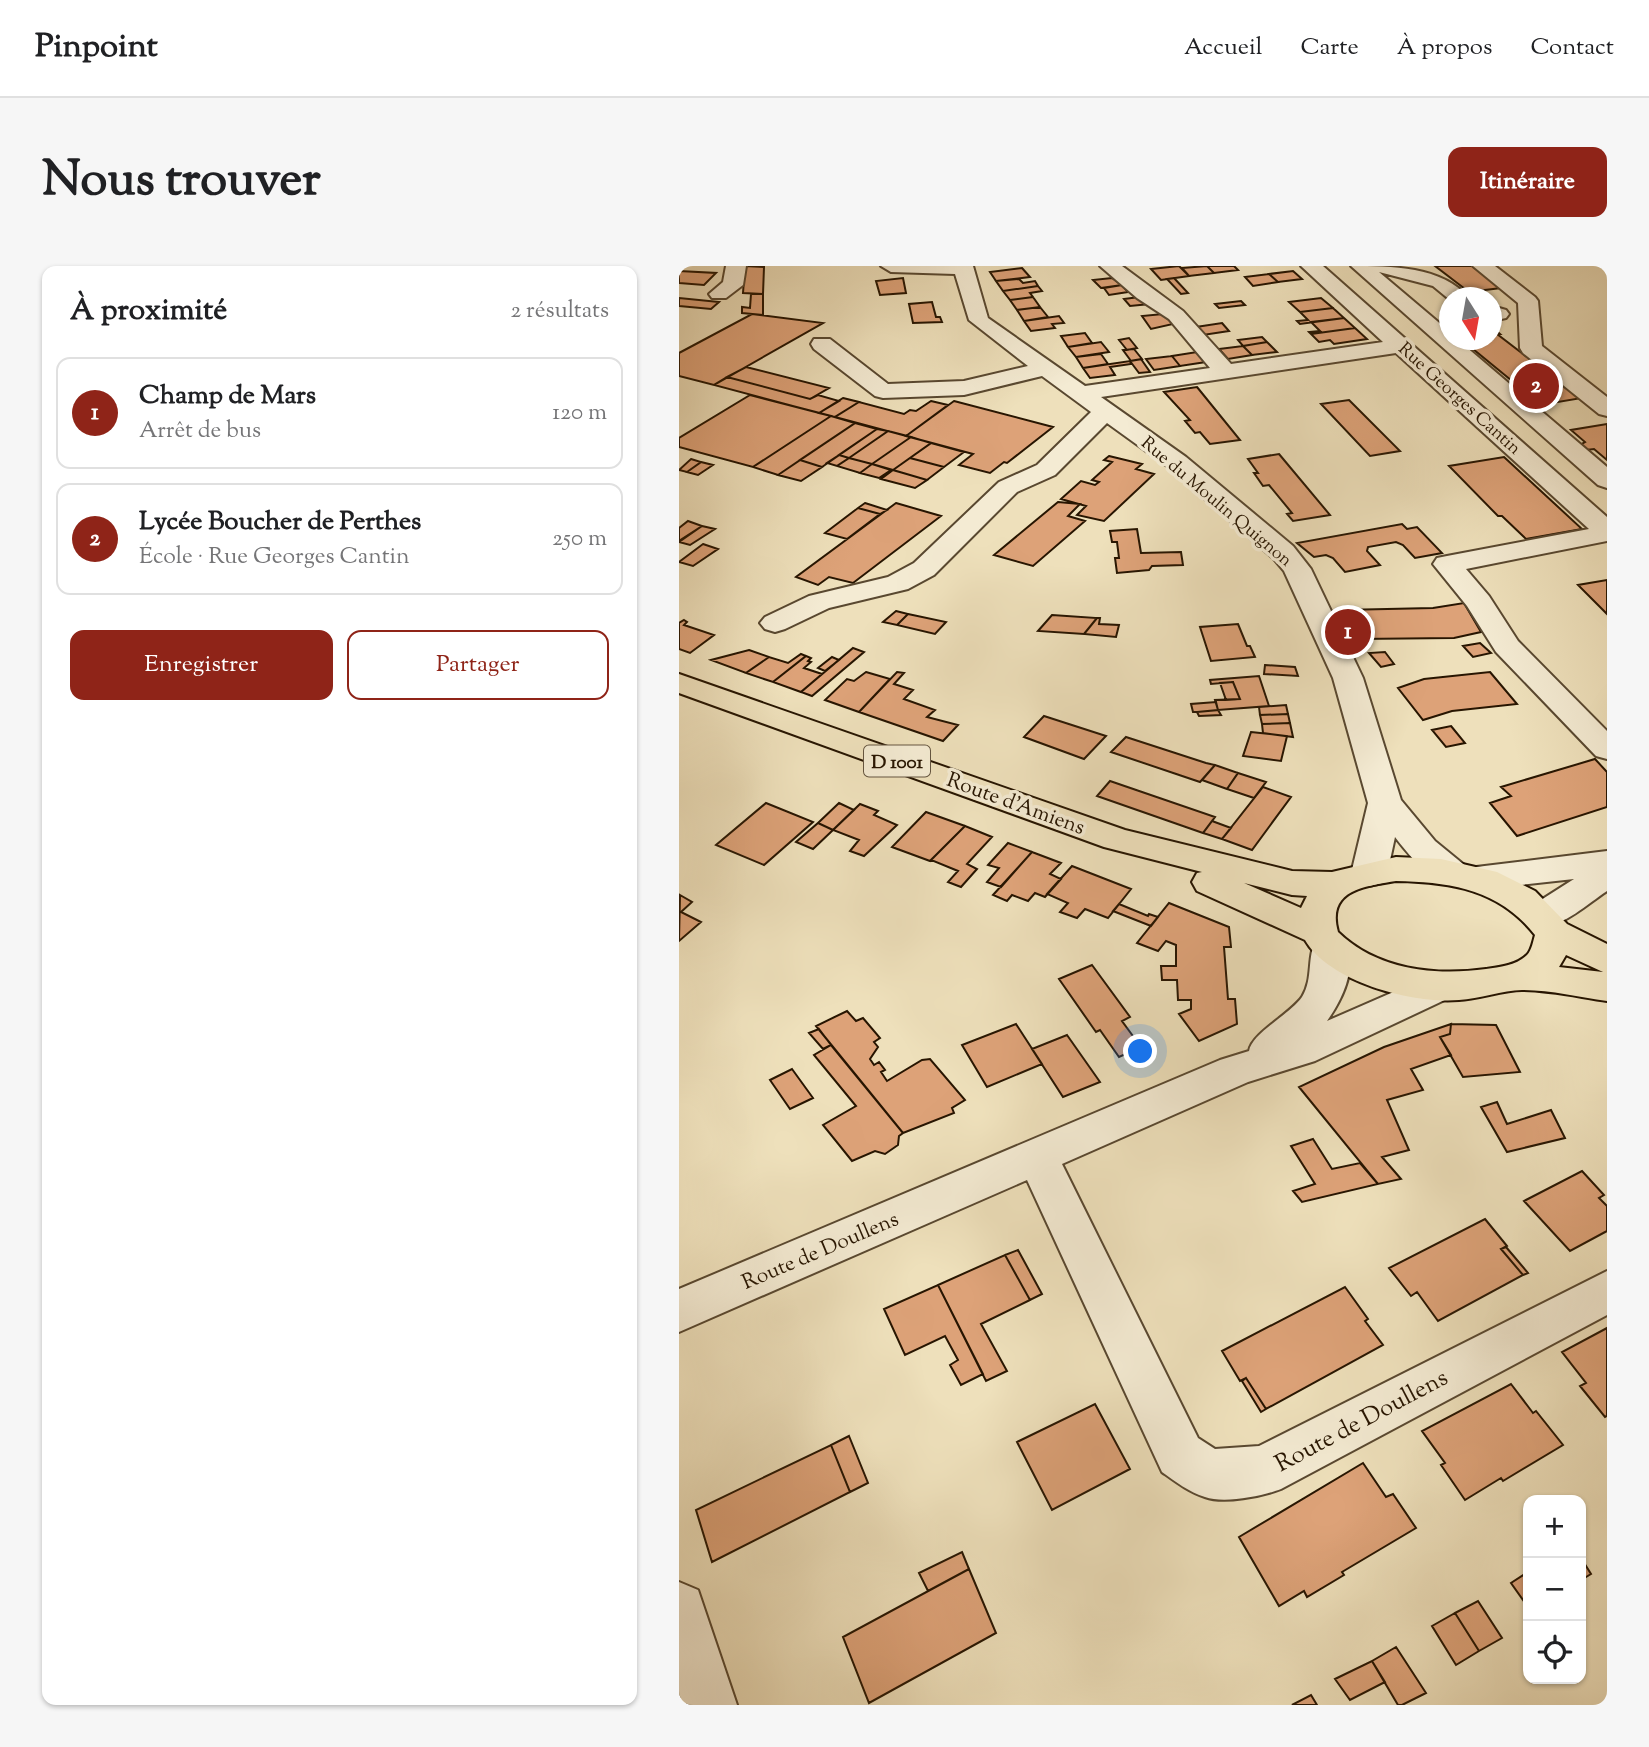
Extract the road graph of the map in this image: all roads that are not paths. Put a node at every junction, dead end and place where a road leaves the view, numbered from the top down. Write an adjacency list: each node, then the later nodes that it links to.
1 (736, 266): 10 (street)
2 (891, 266): 8 (street)
3 (1110, 266): 16 (street)
4 (1311, 266): 12 (street, Rue Georges Cantin)
5 (1361, 266): 11 (street)
6 (1381, 266): 9 (street)
7 (1483, 266): 18 (street)
8 (964, 267): 15 (street, Rue du Moulin Quignon)
9 (1446, 287)
10 (719, 294)
11 (1438, 321): 12 (street); 20 (street)
12 (1381, 327): 14 (street, Rue Georges Cantin)
13 (822, 344): 15 (street)
14 (1402, 346): 16 (street); 21 (street, Rue Georges Cantin)
15 (1046, 368): 17 (street, Rue du Moulin Quignon)
16 (1226, 372): 17 (street)
17 (1083, 393): 19 (street, Rue du Moulin Quignon)
18 (1607, 409)
19 (1106, 410): 22 (street); 25 (street, Rue du Moulin Quignon)
20 (1607, 480)
21 (1607, 532): 24 (street)
22 (775, 622)
23 (679, 683): 26 (main road, Route d'Amiens / D 1001)
24 (1607, 749)
25 (1385, 803): 29 (street, Rue du Moulin Quignon); 30 (street, Rue du Moulin Quignon)
26 (1116, 839): 30 (main road, Route d'Amiens / D 1001); 32 (main road, Route d'Amiens / D 1001)
27 (1607, 863): 29 (street)
28 (1607, 874): 31 (street)
29 (1465, 875): 30 (main road, Route d'Amiens); 31 (main road, Route d'Amiens)
30 (1353, 879): 32 (main road)
31 (1548, 925): 33 (main road, Route d'Amiens); 34 (main road)
32 (1324, 939): 35 (main road, Route d'Amiens); 37 (street, Route de Doullens)
33 (1607, 960)
34 (1522, 976): 35 (main road); 36 (main road)
35 (1437, 987): 37 (street, Route de Doullens)
36 (1607, 987)
37 (1234, 1071): 38 (street, Route de Doullens)
38 (1037, 1156): 39 (street, Route de Doullens); 40 (street, Route de Doullens)
39 (1607, 1292)
40 (679, 1311)
41 (679, 1609): 42 (street)
42 (708, 1705)

